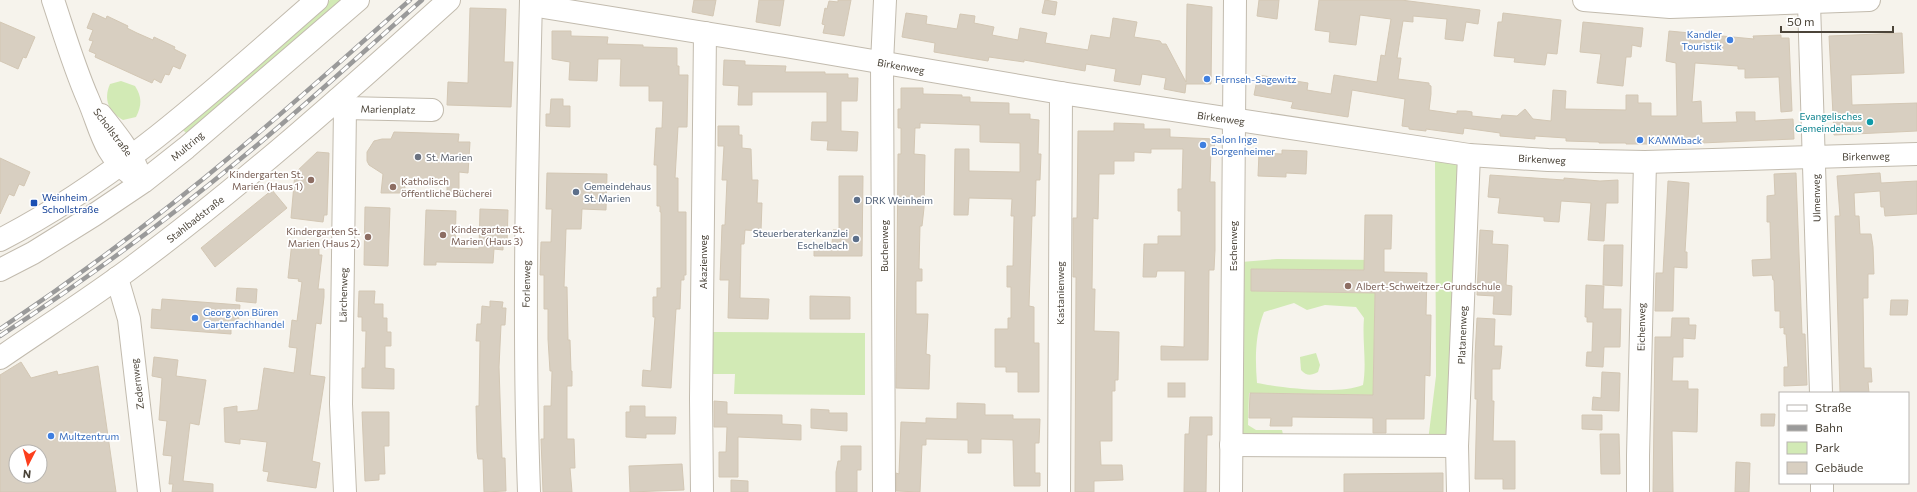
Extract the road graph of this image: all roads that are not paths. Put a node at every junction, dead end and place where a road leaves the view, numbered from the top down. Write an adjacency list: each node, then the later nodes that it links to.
1 (52, 0): 21 (street, Schollstraße)
2 (317, 0): 21 (street)
3 (358, 0): 23 (street, Multring)
4 (449, 0): 15 (street, Stahlbadstraße)
5 (885, 0): 13 (street, Buchenweg)
6 (1235, 0): 17 (street, Eschenweg)
7 (1584, 0): 11 (street)
8 (1869, 0): 10 (street)
9 (531, 2): 12 (street, Birkenweg); 33 (street, Forlenweg)
10 (1809, 3): 11 (street); 20 (street, Ulmenweg)
11 (1671, 4)
12 (705, 32): 13 (street, Birkenweg); 34 (street, Akazienweg)
13 (882, 63): 14 (street, Birkenweg); 35 (street, Buchenweg)
14 (1060, 94): 17 (street, Birkenweg); 36 (street, Kastanienweg)
15 (341, 104): 16 (street, Marienplatz); 26 (street, Stahlbadstraße); 32 (street, Lärchenweg)
16 (432, 110)
17 (1234, 120): 19 (street, Birkenweg); 29 (street, Eschenweg)
18 (1917, 154): 20 (street, Birkenweg)
19 (1469, 155): 22 (street, Birkenweg); 30 (street, Platanenweg)
20 (1815, 156): 22 (street, Birkenweg); 28 (street, Ulmenweg)
21 (126, 161): 23 (street, Schollstraße); 24 (street)
22 (1645, 162): 39 (street, Eichenweg)
23 (143, 182): 25 (street, Multring)
24 (0, 240)
25 (0, 270)
26 (116, 278): 27 (street, Stahlbadstraße); 31 (street, Zedernweg)
27 (0, 358)
28 (1820, 392)
29 (1231, 445): 30 (street); 37 (street, Eschenweg)
30 (1457, 446): 38 (street, Platanenweg)
31 (149, 492)
32 (345, 492)
33 (529, 492)
34 (702, 492)
35 (884, 492)
36 (1059, 492)
37 (1230, 492)
38 (1458, 492)
39 (1638, 492)

